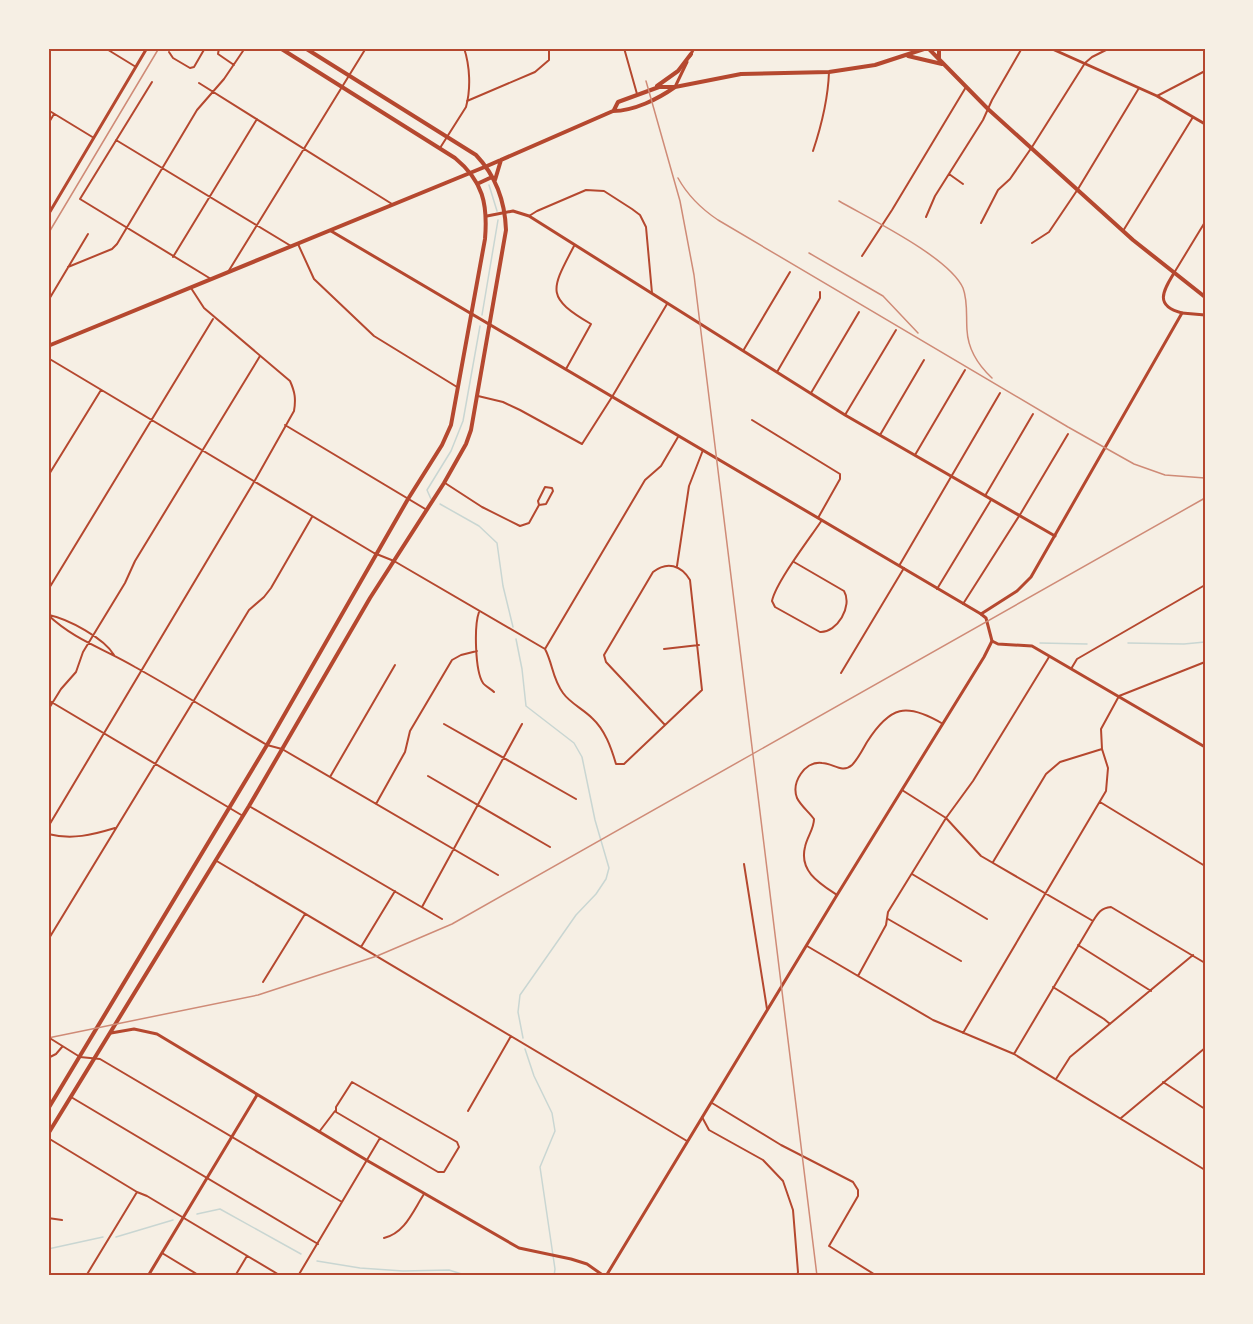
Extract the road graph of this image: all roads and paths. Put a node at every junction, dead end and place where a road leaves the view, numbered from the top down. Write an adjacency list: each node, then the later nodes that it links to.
1 (105, 48): 25 (street)
2 (147, 48): 25 (street)
3 (205, 48): 19 (street)
4 (214, 48): 18 (street)
5 (245, 48): 24 (street)
6 (280, 48): 31 (main road)
7 (305, 48): 28 (main road)
8 (366, 48): 28 (street)
9 (464, 48): 39 (street)
10 (549, 48): 39 (street)
11 (624, 48): 37 (street)
12 (694, 48): 20 (street)
13 (928, 48): 21 (main road); 22 (main road)
14 (939, 48): 22 (main road)
15 (1022, 48): 40 (street)
16 (1050, 48): 23 (street)
17 (1110, 48): 23 (street)
18 (218, 49): 24 (street)
19 (169, 52)
20 (691, 54): 32 (street); 35 (main road)
21 (908, 56): 22 (main road); 27 (main road)
22 (941, 62): 33 (main road)
23 (1085, 63): 34 (street); 51 (street)
24 (234, 65): 36 (street)
25 (136, 67): 49 (street)
26 (1205, 71): 38 (street)
27 (829, 72): 32 (main road); 54 (street)
28 (349, 75): 31 (street); 48 (main road)
29 (152, 82): 50 (street)
30 (199, 83): 36 (street)
31 (342, 86): 52 (street); 53 (main road)
32 (675, 87): 35 (main road); 42 (main road)
33 (966, 87): 40 (main road); 82 (street)
34 (1139, 88): 38 (street); 63 (street)
35 (651, 90): 37 (main road)
36 (213, 92): 45 (street); 57 (street)
37 (637, 94): 42 (main road)
38 (1157, 96): 44 (street)
39 (467, 101): 48 (street)
40 (988, 109): 51 (main road); 59 (street)
41 (48, 110): 43 (street)
42 (613, 111): 55 (main road)
43 (54, 114): 46 (street); 49 (street)
44 (1193, 117): 47 (street); 76 (street)
45 (256, 119): 52 (street); 64 (street)
46 (48, 124)
47 (1205, 124)
48 (447, 137): 53 (street); 56 (main road)
49 (94, 138): 67 (street)
50 (116, 140): 57 (street); 74 (street)
51 (1032, 147): 63 (main road); 72 (street)
52 (303, 148): 65 (street); 73 (street)
53 (440, 148): 58 (main road)
54 (813, 151)
55 (501, 160): 56 (main road); 60 (main road)
56 (487, 166): 58 (main road); 60 (main road)
57 (163, 167): 64 (street); 74 (street)
58 (470, 173): 61 (main road); 65 (main road)
59 (949, 174): 62 (street); 70 (street)
60 (493, 179): 61 (main road); 66 (main road)
61 (477, 184): 68 (main road)
62 (963, 184)
63 (1078, 189): 76 (main road); 78 (street)
64 (210, 195): 73 (street); 83 (street)
65 (393, 205): 75 (main road)
66 (505, 213): 68 (street); 69 (street); 100 (main road)
67 (48, 215)
68 (487, 216): 97 (main road)
69 (529, 216): 81 (street); 91 (street)
70 (926, 217)
71 (1205, 222): 87 (street)
72 (981, 223)
73 (257, 224): 80 (street); 85 (street)
74 (126, 228): 83 (street); 84 (street)
75 (332, 231): 79 (main road); 97 (street)
76 (1123, 231): 87 (main road)
77 (88, 234): 84 (street)
78 (1032, 243)
79 (298, 244): 80 (main road); 110 (street)
80 (292, 246): 85 (main road)
81 (574, 246): 91 (street); 107 (street)
82 (862, 256)
83 (173, 257): 88 (street)
84 (68, 267): 93 (street)
85 (228, 272): 88 (main road)
86 (790, 272): 103 (street)
87 (1174, 273): 92 (main road); 96 (street)
88 (211, 279): 89 (main road)
89 (191, 288): 99 (street); 102 (main road)
90 (820, 292): 109 (street)
91 (652, 294): 94 (street)
92 (1205, 297)
93 (48, 301)
94 (667, 304): 103 (street); 115 (street)
95 (859, 312): 112 (street)
96 (1182, 313): 98 (street); 139 (street)
97 (471, 315): 100 (street); 110 (main road)
98 (1205, 315)
99 (214, 317): 104 (street); 118 (street)
100 (490, 325): 107 (street); 114 (main road)
101 (896, 330): 117 (street)
102 (48, 346)
103 (743, 351): 109 (street)
104 (261, 355): 120 (street); 125 (street)
105 (48, 357): 111 (street)
106 (924, 360): 123 (street)
107 (566, 369): 115 (street)
108 (965, 370): 126 (street)
109 (777, 372): 112 (street)
110 (458, 388): 132 (main road)
111 (101, 390): 118 (street); 127 (street)
112 (811, 393): 117 (street)
113 (1000, 393): 128 (street)
114 (478, 396): 115 (street); 130 (main road)
115 (612, 397): 122 (street)
116 (1033, 414): 131 (street)
117 (845, 415): 123 (street)
118 (152, 420): 125 (street); 148 (street)
119 (752, 420): 138 (street)
120 (285, 426): 129 (street); 132 (street)
121 (1068, 434): 136 (street)
122 (679, 435): 124 (street); 157 (street)
123 (880, 435): 126 (street)
124 (703, 450): 138 (street); 143 (street)
125 (202, 451): 129 (street); 153 (street)
126 (915, 455): 128 (street)
127 (48, 476)
128 (952, 477): 131 (street); 144 (street)
129 (254, 482): 137 (street); 165 (street)
130 (444, 483): 134 (street); 135 (main road)
131 (985, 496): 133 (street)
132 (408, 499): 135 (street); 140 (main road)
133 (991, 500): 136 (street); 147 (street)
134 (539, 505): 134 (street)
135 (427, 510): 141 (main road)
136 (1018, 516): 139 (street); 149 (street)
137 (312, 517): 140 (street); 170 (street)
138 (820, 519): 142 (street); 144 (street)
139 (1055, 536): 151 (street)
140 (378, 555): 141 (street); 178 (main road)
141 (394, 561): 150 (street); 181 (main road)
142 (794, 562): 142 (street)
143 (677, 566): 156 (street); 176 (street)
144 (899, 566): 145 (street)
145 (904, 568): 147 (street); 166 (street)
146 (1205, 585): 164 (street)
147 (937, 589): 149 (street)
148 (48, 591)
149 (963, 603): 151 (street)
150 (479, 612): 157 (street); 159 (street)
151 (981, 614): 154 (street)
152 (48, 615): 153 (street); 155 (street)
153 (93, 637): 155 (street); 160 (street)
154 (992, 641): 161 (street); 175 (street)
155 (88, 644): 160 (street); 171 (street)
156 (699, 645): 158 (street); 176 (street)
157 (545, 649): 176 (street)
158 (664, 649)
159 (477, 651): 167 (street); 189 (street)
160 (115, 655): 165 (street)
161 (1049, 657): 164 (street); 194 (street)
162 (1205, 662): 168 (street)
163 (395, 665): 185 (street)
164 (1071, 669): 168 (street)
165 (142, 670): 170 (street); 177 (street)
166 (841, 674)
167 (494, 692)
168 (1119, 696): 179 (street); 180 (street)
169 (48, 700): 171 (street)
170 (193, 701): 178 (street); 183 (street)
171 (53, 703): 172 (street); 177 (street)
172 (48, 710)
173 (444, 723): 182 (street)
174 (522, 724): 182 (street)
175 (943, 724): 186 (street); 208 (street)
176 (665, 725)
177 (105, 732): 183 (street); 195 (street)
178 (267, 745): 181 (street); 192 (main road)
179 (1205, 747)
180 (1102, 748): 188 (street); 201 (street)
181 (282, 749): 185 (street); 191 (main road)
182 (503, 758): 187 (street); 190 (street)
183 (156, 763): 192 (street); 196 (street)
184 (428, 776): 190 (street)
185 (330, 777): 189 (street)
186 (902, 790): 194 (street); 208 (street)
187 (576, 799)
188 (1100, 802): 203 (street); 207 (street)
189 (376, 804): 199 (street)
190 (477, 804): 198 (street); 199 (street)
191 (249, 806): 193 (main road); 206 (street)
192 (229, 809): 193 (street); 235 (main road)
193 (243, 816): 200 (main road)
194 (946, 818): 201 (street); 204 (street)
195 (48, 826)
196 (116, 828): 197 (street); 215 (street)
197 (48, 834)
198 (550, 847)
199 (455, 850): 205 (street); 209 (street)
200 (215, 860): 210 (street); 228 (main road)
201 (993, 862): 207 (street)
202 (744, 864): 226 (street)
203 (1205, 866)
204 (912, 874): 212 (street); 213 (street)
205 (498, 875)
206 (394, 891): 209 (street); 218 (street)
207 (1045, 893): 214 (street); 229 (street)
208 (837, 895): 217 (street)
209 (422, 907): 211 (street)
210 (305, 914): 218 (street); 223 (street)
211 (442, 918)
212 (888, 919): 220 (street); 222 (street)
213 (987, 919)
214 (1093, 921): 216 (street); 219 (street)
215 (48, 940)
216 (1078, 945): 224 (street); 225 (street)
217 (807, 946): 222 (street); 226 (street)
218 (361, 947): 230 (street)
219 (1193, 955): 221 (street); 225 (street)
220 (960, 961)
221 (1205, 963)
222 (858, 976): 229 (street)
223 (263, 982)
224 (1053, 987): 227 (street); 234 (street)
225 (1151, 990): 227 (street)
226 (767, 1010): 242 (street)
227 (1110, 1024): 238 (street)
228 (109, 1033): 237 (main road); 240 (street)
229 (963, 1033): 234 (street)
230 (512, 1036): 246 (street); 253 (street)
231 (48, 1037): 232 (street)
232 (62, 1047): 235 (street); 236 (street)
233 (1205, 1049): 239 (street)
234 (1014, 1054): 238 (street)
235 (80, 1057): 237 (street); 243 (main road)
236 (48, 1058)
237 (95, 1058): 241 (main road); 251 (street)
238 (1056, 1079): 248 (street)
239 (1163, 1082): 244 (street); 248 (street)
240 (257, 1095): 249 (street); 251 (street)
241 (71, 1097): 250 (main road); 256 (street)
242 (712, 1103): 247 (street); 275 (street)
243 (48, 1109)
244 (1205, 1109)
245 (335, 1111): 249 (street); 252 (street); 252 (street)
246 (468, 1111)
247 (702, 1117): 253 (street); 274 (street)
248 (1121, 1118): 255 (street)
249 (320, 1132): 254 (street)
250 (48, 1136): 257 (street)
251 (232, 1136): 256 (street); 259 (street)
252 (380, 1138): 254 (street)
253 (688, 1141): 273 (street)
254 (368, 1161): 258 (street); 259 (street)
255 (1205, 1170)
256 (207, 1178): 260 (street); 264 (street)
257 (137, 1192): 260 (street); 267 (street)
258 (424, 1194): 263 (street); 273 (street)
259 (342, 1202): 264 (street)
260 (183, 1217): 265 (street); 266 (street)
261 (48, 1218): 262 (street)
262 (62, 1220)
263 (384, 1238)
264 (318, 1244): 272 (street)
265 (162, 1253): 268 (street); 269 (street)
266 (247, 1256): 270 (street); 271 (street)
267 (86, 1276)
268 (148, 1276)
269 (200, 1276)
270 (235, 1276)
271 (281, 1276)
272 (298, 1276)
273 (605, 1276)
274 (797, 1276)
275 (877, 1276)

